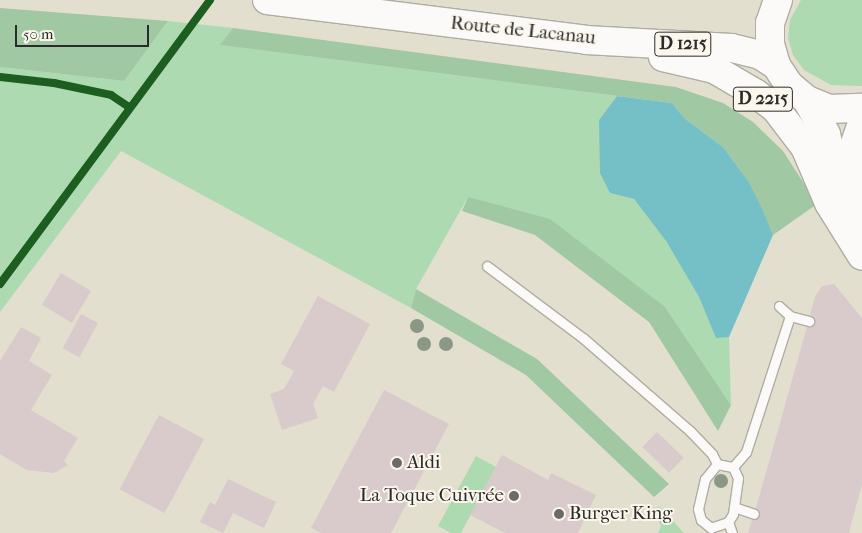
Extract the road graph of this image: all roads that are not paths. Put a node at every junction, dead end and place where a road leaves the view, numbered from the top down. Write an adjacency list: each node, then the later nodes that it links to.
1 (267, 0): 3 (main road, Route de Lacanau / D 1215)
2 (778, 0): 4 (main road)
3 (586, 40): 4 (main road, Route de Lacanau / D 1215); 10 (main road, D 2215)
4 (776, 65): 5 (main road)
5 (807, 100): 6 (main road); 9 (main road, D 2215)
6 (862, 108)
7 (862, 123): 8 (main road)
8 (862, 215)
9 (862, 251)
10 (862, 256)
11 (487, 266): 15 (lane)
12 (779, 306): 13 (lane)
13 (790, 316): 14 (lane); 16 (lane)
14 (809, 321)
15 (717, 464): 16 (lane); 20 (lane)
16 (733, 467): 17 (lane)
17 (734, 507): 18 (lane); 19 (lane)
18 (754, 514)
19 (728, 522): 20 (lane); 21 (lane)
20 (711, 530)
21 (732, 533)

